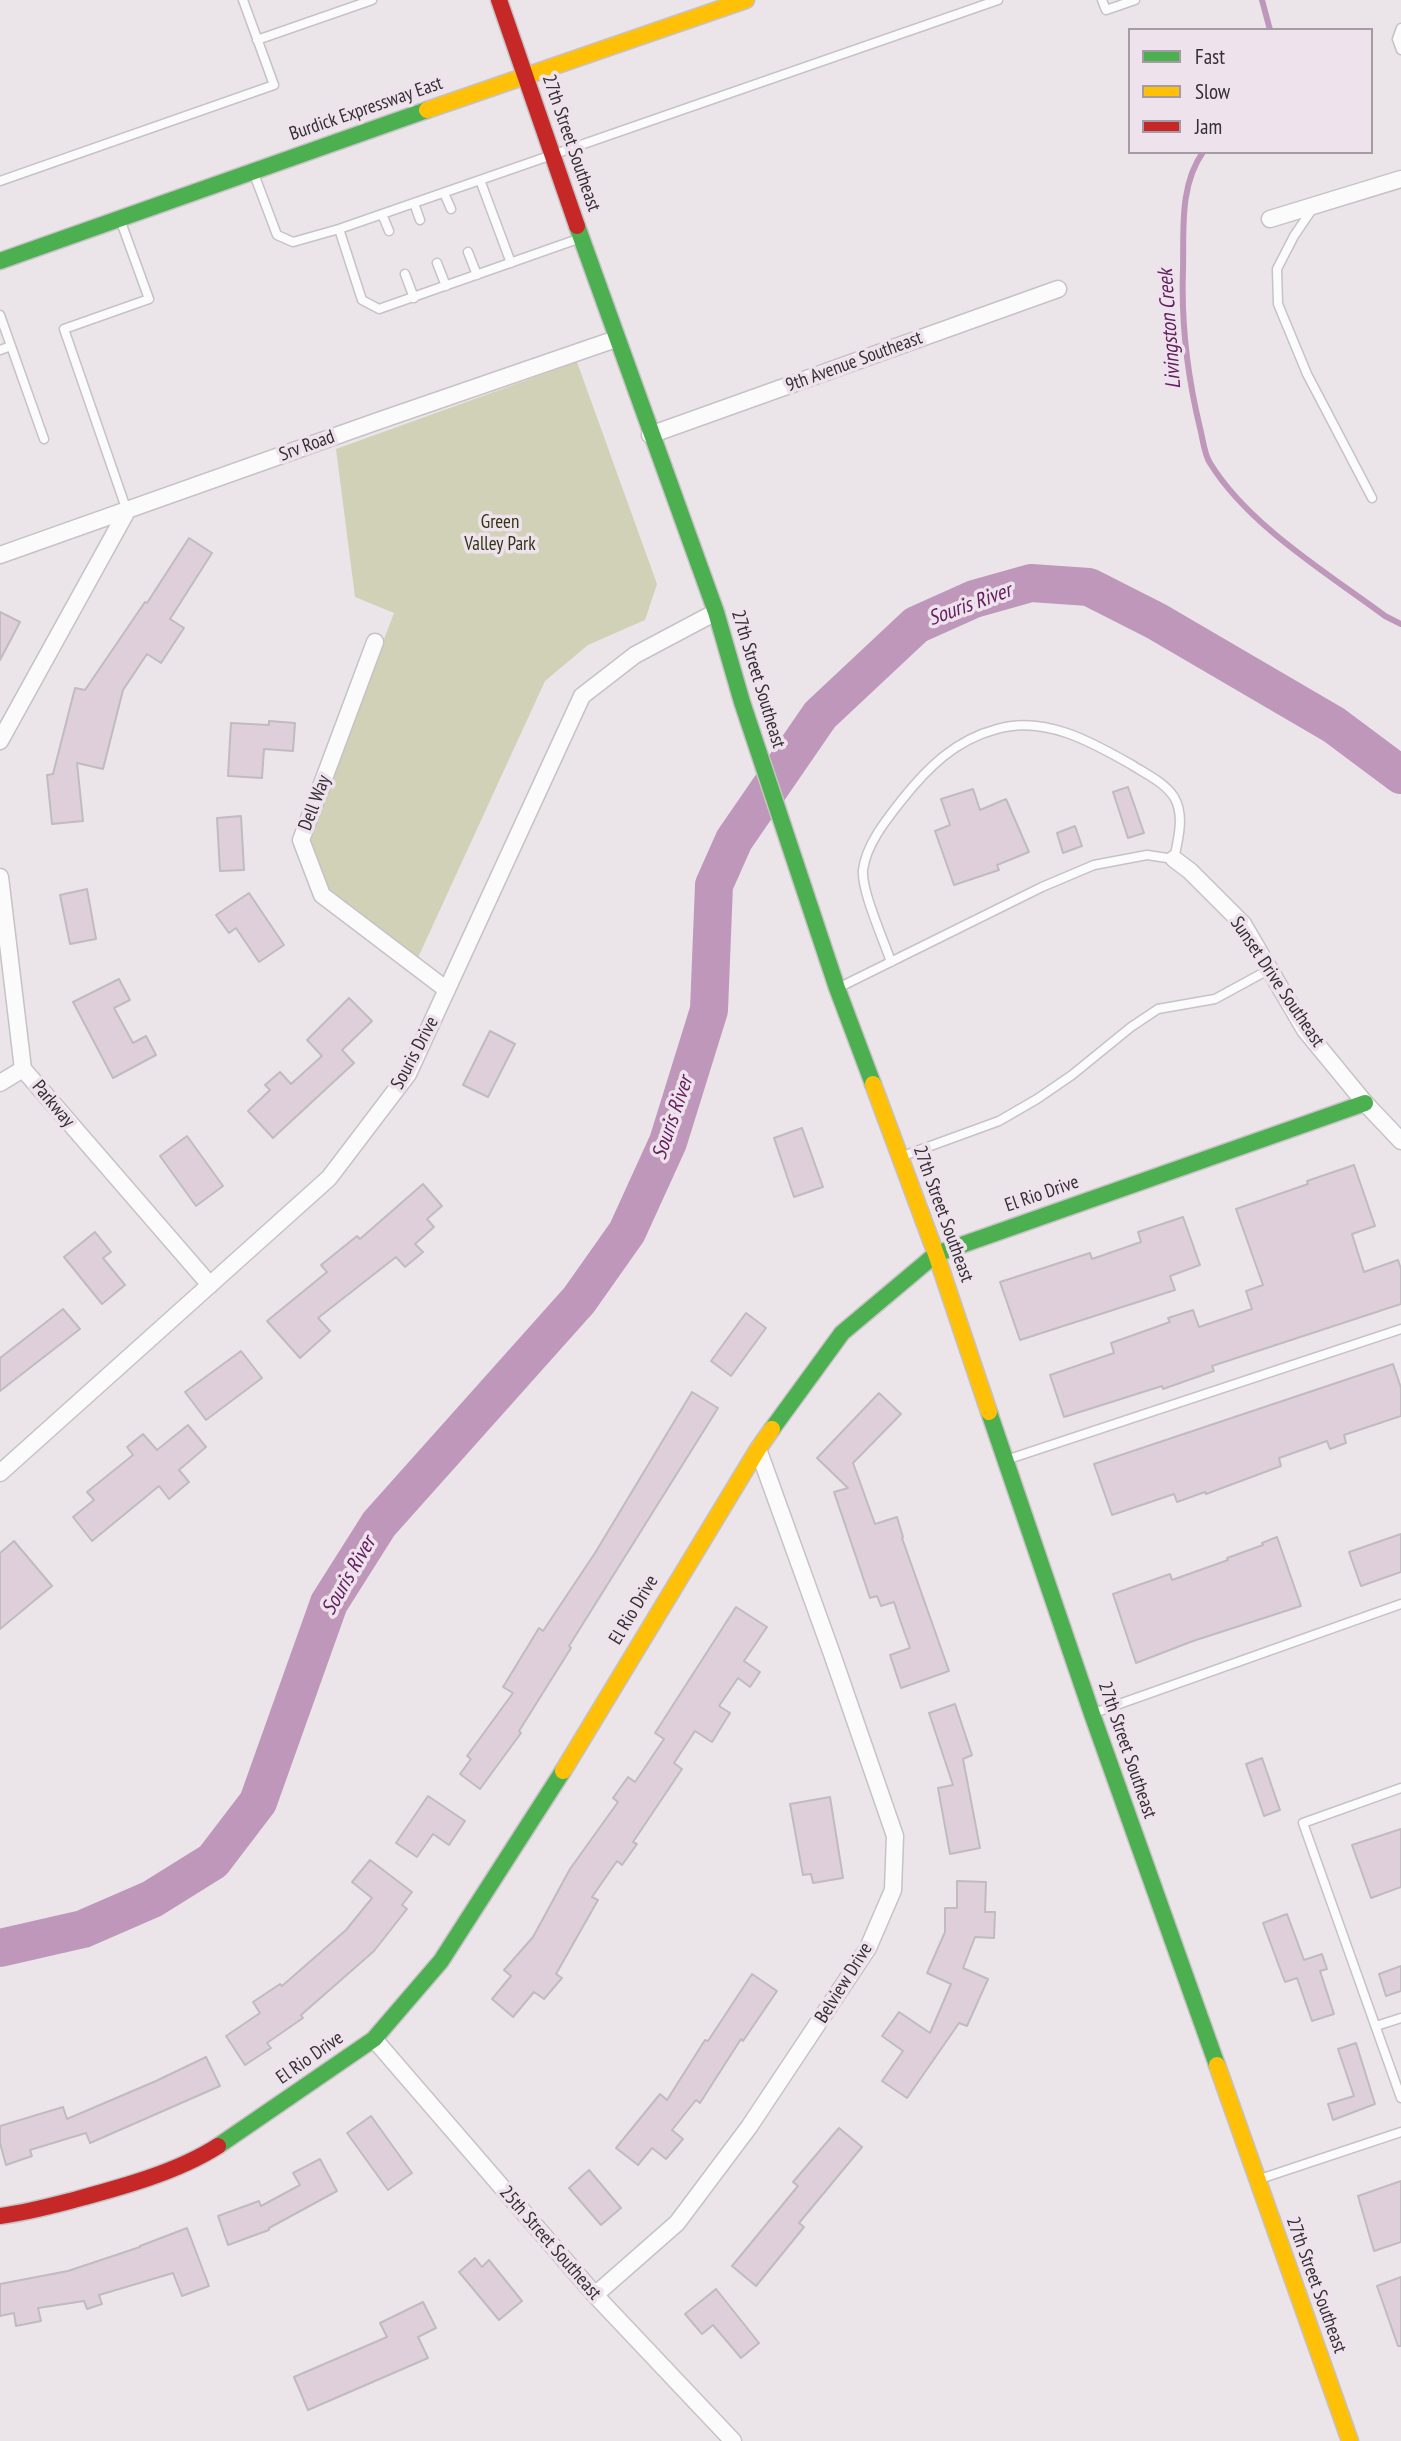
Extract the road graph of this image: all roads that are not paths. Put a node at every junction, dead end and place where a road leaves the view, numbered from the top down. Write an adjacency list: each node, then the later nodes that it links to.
1 (243, 0): 9 (lane)
2 (372, 0): 9 (lane)
3 (499, 0): 11 (street, 27th Street Southeast)
4 (747, 0): 11 (street, Burdick Expressway East)
5 (998, 0): 12 (lane)
6 (1102, 0): 7 (lane)
7 (1135, 0)
8 (1401, 28): 10 (lane)
9 (257, 40): 15 (lane)
10 (1401, 50)
11 (525, 75): 12 (street, 27th Street Southeast); 13 (street, Burdick Expressway East)
12 (554, 155): 14 (lane); 27 (street, 27th Street Southeast)
13 (253, 172): 22 (street, Burdick Expressway East); 25 (lane)
14 (480, 180): 17 (lane); 31 (lane)
15 (0, 181)
16 (1400, 181): 19 (street)
17 (444, 193): 18 (lane); 20 (lane)
18 (414, 203): 21 (lane); 24 (lane)
19 (1315, 205): 23 (street); 43 (lane)
20 (451, 209)
21 (382, 214): 25 (lane); 26 (lane)
22 (120, 219): 29 (street, Burdick Expressway East); 44 (lane)
23 (1270, 219)
24 (420, 220)
25 (339, 229): 36 (lane)
26 (389, 231)
27 (582, 238): 31 (lane); 38 (street, 27th Street Southeast)
28 (468, 252): 33 (lane)
29 (0, 261)
30 (437, 263): 34 (lane)
31 (511, 263): 33 (lane)
32 (405, 274): 36 (lane)
33 (477, 275): 34 (lane)
34 (446, 286): 36 (lane)
35 (1058, 289): 41 (street, 9th Avenue Southeast)
36 (414, 298)
37 (0, 315): 39 (lane)
38 (616, 339): 41 (street, 27th Street Southeast); 44 (street, Srv Road)
39 (11, 346): 40 (lane); 42 (lane)
40 (0, 350)
41 (650, 435): 46 (street, 27th Street Southeast)
42 (44, 439)
43 (1372, 498)
44 (127, 511): 45 (street, Srv Road); 48 (street)
45 (0, 555)
46 (716, 612): 53 (street, 27th Street Southeast); 54 (street, Souris Drive)
47 (375, 642): 54 (street, Dell Way)
48 (0, 741)
49 (1174, 859): 51 (lane); 51 (lane); 52 (street, Sunset Drive Southeast)
50 (0, 877): 55 (street, Parkway)
51 (891, 961): 53 (lane)
52 (1270, 970): 57 (street, Sunset Drive Southeast); 59 (lane)
53 (837, 988): 59 (street, 27th Street Southeast)
54 (447, 990): 61 (street, Souris Drive)
55 (23, 1069): 56 (street); 61 (street, Parkway)
56 (0, 1083)
57 (1365, 1102): 58 (street, Sunset Drive Southeast); 60 (street, El Rio Drive)
58 (1401, 1141)
59 (900, 1157): 60 (street, 27th Street Southeast)
60 (936, 1254): 63 (street, El Rio Drive); 64 (street, 27th Street Southeast)
61 (210, 1285): 65 (street, Souris Drive)
62 (1401, 1329): 64 (lane)
63 (758, 1449): 71 (street, El Rio Drive); 76 (street, Belview Drive)
64 (1007, 1460): 67 (street, 27th Street Southeast)
65 (0, 1473)
66 (1401, 1604): 67 (lane)
67 (1092, 1714): 74 (street, 27th Street Southeast)
68 (1401, 1788): 70 (lane)
69 (1401, 2018): 70 (lane)
70 (1376, 2026): 72 (lane)
71 (374, 2039): 75 (street, El Rio Drive); 76 (street, 25th Street Southeast)
72 (1401, 2098)
73 (1401, 2132): 74 (lane)
74 (1257, 2180): 78 (street, 27th Street Southeast)
75 (0, 2216)
76 (595, 2295): 77 (street, 25th Street Southeast)
77 (733, 2441)
78 (1350, 2441)

